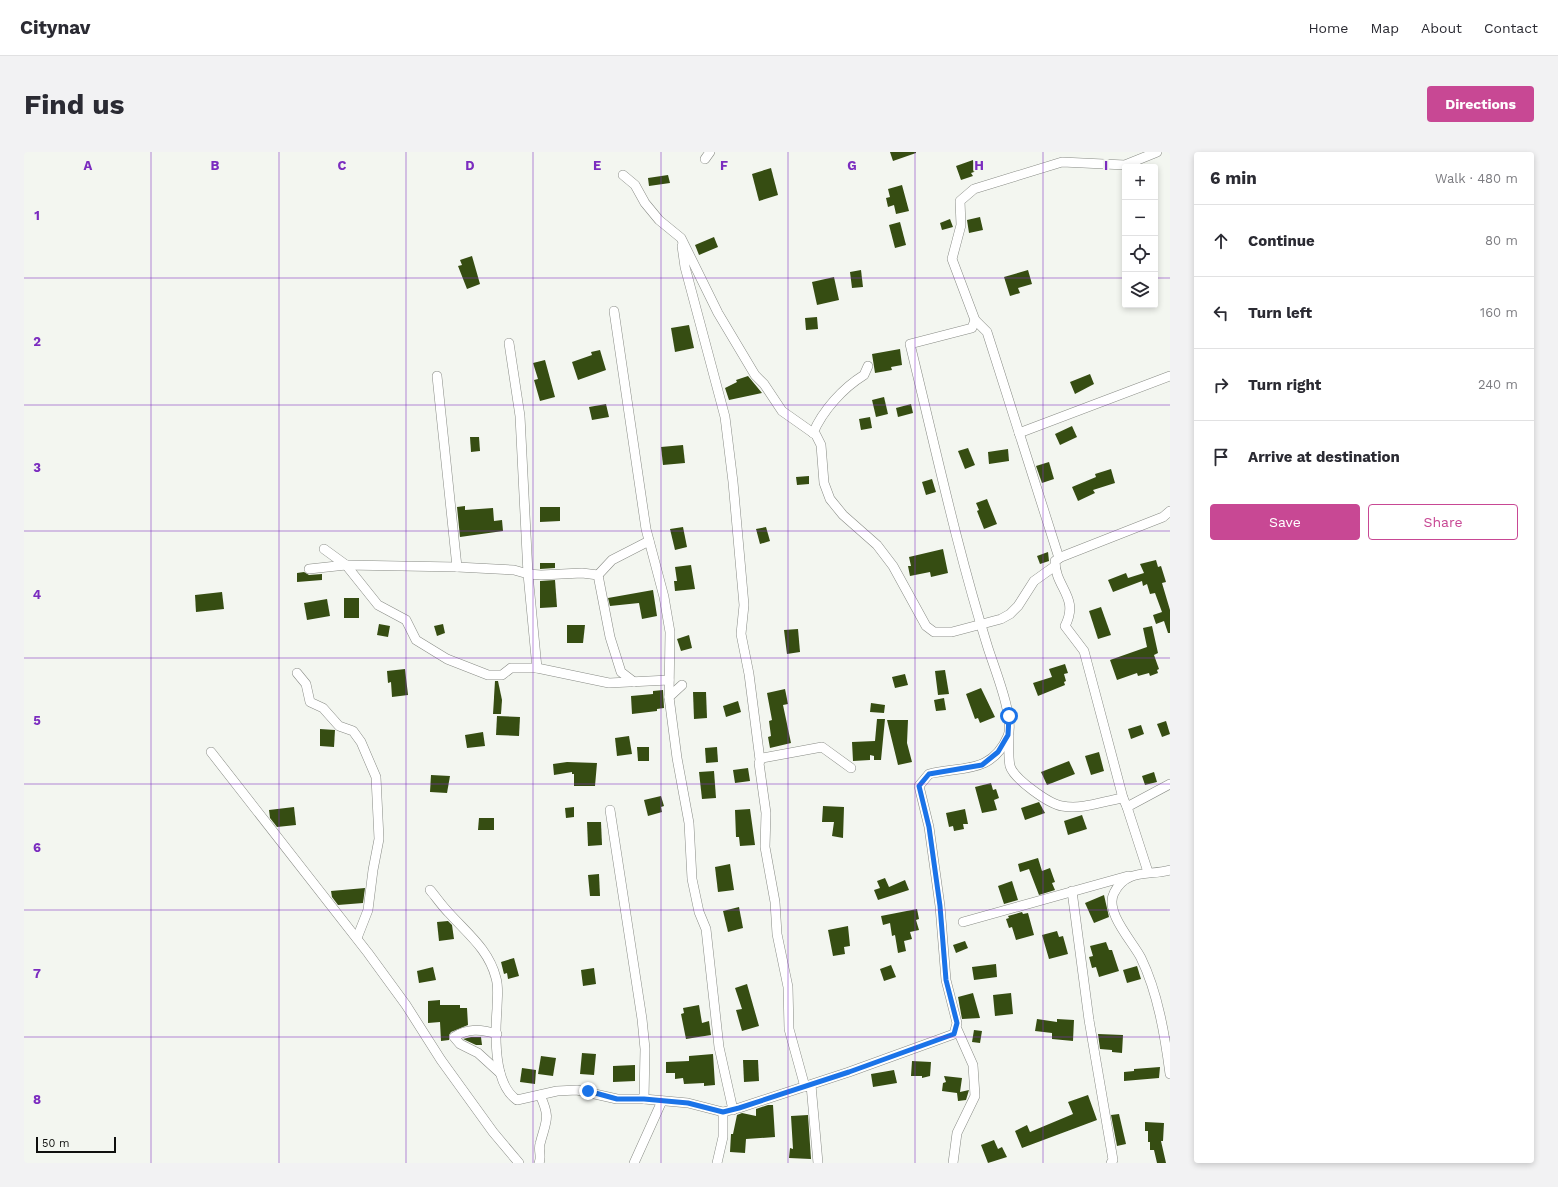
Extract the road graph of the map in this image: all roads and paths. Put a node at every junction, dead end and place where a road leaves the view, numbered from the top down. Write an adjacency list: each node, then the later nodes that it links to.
1 (1157, 152): 5 (street)
2 (623, 175): 3 (street)
3 (681, 238): 10 (street); 30 (street)
4 (614, 311): 13 (street)
5 (975, 320): 11 (street); 21 (street)
6 (508, 343): 19 (street)
7 (868, 366): 10 (street)
8 (437, 376): 17 (street)
9 (1170, 376): 11 (street)
10 (813, 433): 21 (street)
11 (1019, 433): 15 (street)
12 (1170, 511): 15 (street)
13 (649, 541): 20 (street); 24 (street)
14 (324, 549): 16 (street)
15 (1057, 562): 21 (street); 33 (street)
16 (346, 565): 17 (street); 18 (street); 22 (street)
17 (457, 567): 19 (street)
18 (309, 569)
19 (528, 574): 20 (street); 22 (street)
20 (598, 575): 25 (street)
21 (981, 625): 28 (street)
22 (537, 668): 25 (street)
23 (297, 673): 42 (street)
24 (669, 680): 25 (street); 27 (street)
25 (634, 682)
26 (682, 685): 27 (street)
27 (669, 697): 51 (street)
28 (1009, 728): 33 (street); 43 (street)
29 (211, 752): 42 (street)
30 (760, 760): 31 (street); 47 (street)
31 (851, 768)
32 (1170, 784): 34 (street)
33 (1123, 798): 34 (street)
34 (1127, 807): 37 (street)
35 (610, 810): 49 (street)
36 (1170, 870): 37 (street)
37 (1148, 872): 38 (street)
38 (1133, 874): 40 (street); 46 (street)
39 (430, 890): 44 (street)
40 (1072, 891): 41 (street); 59 (street)
41 (963, 922)
42 (357, 938): 53 (street)
43 (956, 1029): 47 (street); 58 (street)
44 (497, 1034): 45 (street); 45 (street)
45 (500, 1073): 48 (street)
46 (1170, 1074)
47 (808, 1086): 51 (street); 57 (street)
48 (540, 1095): 49 (street); 54 (street)
49 (644, 1099): 50 (street)
50 (662, 1101): 52 (street); 55 (street)
51 (733, 1110): 52 (street)
52 (723, 1112): 56 (street)
53 (519, 1163)
54 (539, 1163)
55 (634, 1163)
56 (717, 1163)
57 (818, 1163)
58 (953, 1163)
59 (1111, 1163)

